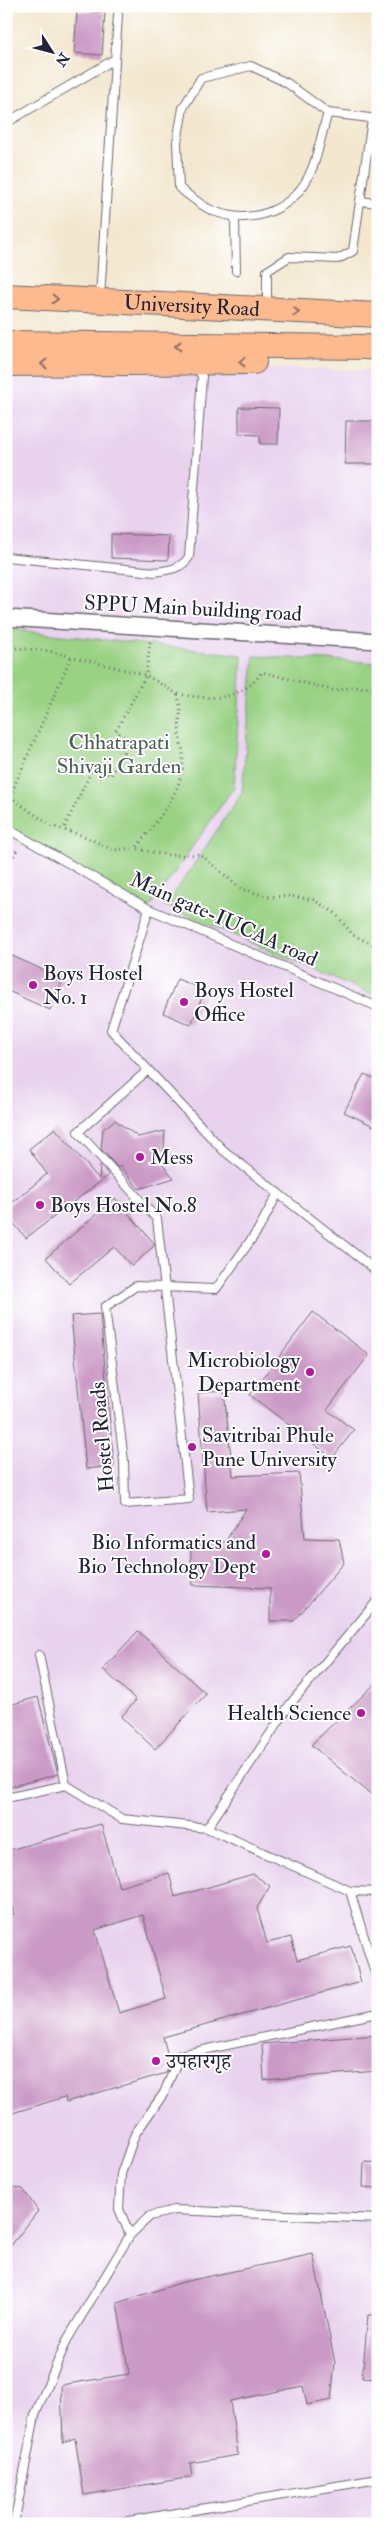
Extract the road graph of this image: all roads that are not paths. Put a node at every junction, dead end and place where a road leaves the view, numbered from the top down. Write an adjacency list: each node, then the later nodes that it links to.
1 (118, 15): 2 (lane)
2 (116, 59): 5 (lane); 11 (lane)
3 (328, 113): 4 (lane); 8 (lane); 8 (lane)
4 (375, 119): 6 (lane)
5 (6, 123)
6 (360, 201): 7 (lane); 12 (lane)
7 (378, 203)
8 (236, 218): 9 (lane)
9 (236, 271)
10 (6, 296): 11 (main road, University Road, one-way to 11)
11 (100, 301): 12 (main road, University Road)
12 (266, 310): 13 (main road, University Road, one-way to 13)
13 (378, 315)
14 (6, 343): 15 (main road, one-way to 14)
15 (378, 349)
16 (378, 359): 17 (main road, one-way to 17)
17 (196, 363): 18 (main road, one-way to 18); 19 (lane)
18 (6, 364)
19 (6, 557)
20 (6, 618): 21 (street, SPPU Main building road)
21 (378, 640)
22 (6, 828): 23 (lane, Main gate-IUCAA road)
23 (149, 909): 24 (lane, Main gate-IUCAA road); 25 (lane)
24 (378, 1007)
25 (148, 1070): 26 (lane); 28 (lane, Hostel Roads)
26 (278, 1193): 27 (lane); 28 (lane)
27 (378, 1272)
28 (166, 1287): 28 (lane, Hostel Roads)
29 (378, 1600): 33 (lane)
30 (39, 1655): 31 (lane)
31 (66, 1785): 32 (lane); 33 (lane)
32 (6, 1798)
33 (207, 1828): 34 (lane)
34 (350, 1891): 35 (lane); 36 (lane)
35 (378, 1892)
36 (378, 1983)
37 (378, 2013): 39 (lane)
38 (378, 2220): 39 (lane)
39 (130, 2235): 41 (lane)
40 (378, 2478): 42 (lane)
41 (14, 2524)
42 (111, 2524)

